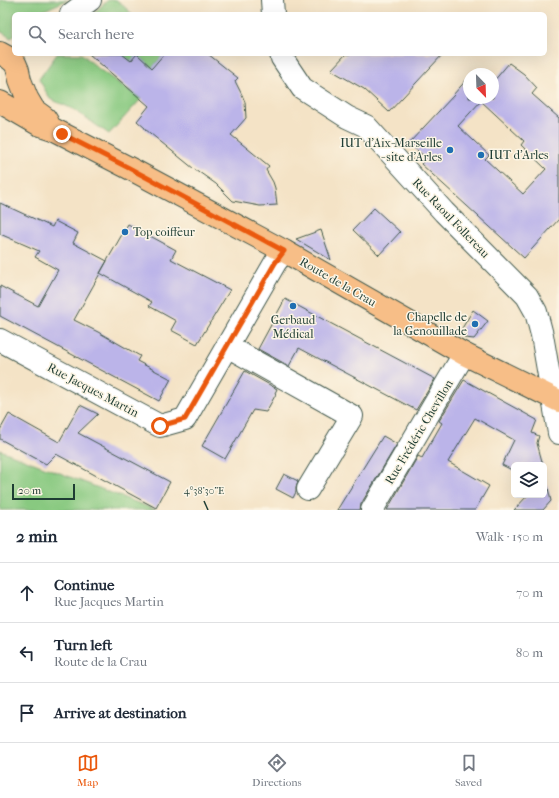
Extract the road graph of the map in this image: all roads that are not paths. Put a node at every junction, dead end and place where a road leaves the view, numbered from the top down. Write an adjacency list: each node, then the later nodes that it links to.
1 (90, 0): 3 (street)
2 (272, 0): 4 (street)
3 (74, 12)
4 (273, 12)
5 (0, 53): 7 (main road, Route de la Crau)
6 (282, 56): 14 (street, Rue Raoul Follereau)
7 (21, 68): 8 (main road, Route de la Crau); 9 (main road, Route de la Crau)
8 (0, 101): 9 (main road, Route de la Crau)
9 (53, 128): 10 (main road, Route de la Crau)
10 (284, 251): 12 (street, Rue Jacques Martin); 13 (main road, Route de la Crau)
11 (0, 340): 12 (street, Rue Jacques Martin)
12 (227, 346): 16 (street)
13 (464, 354): 14 (main road, Route de la Crau); 17 (street, Rue Frédéric Chevillon)
14 (556, 399): 15 (street, Rue Raoul Follereau)
15 (559, 433)
16 (308, 489)
17 (372, 510)

